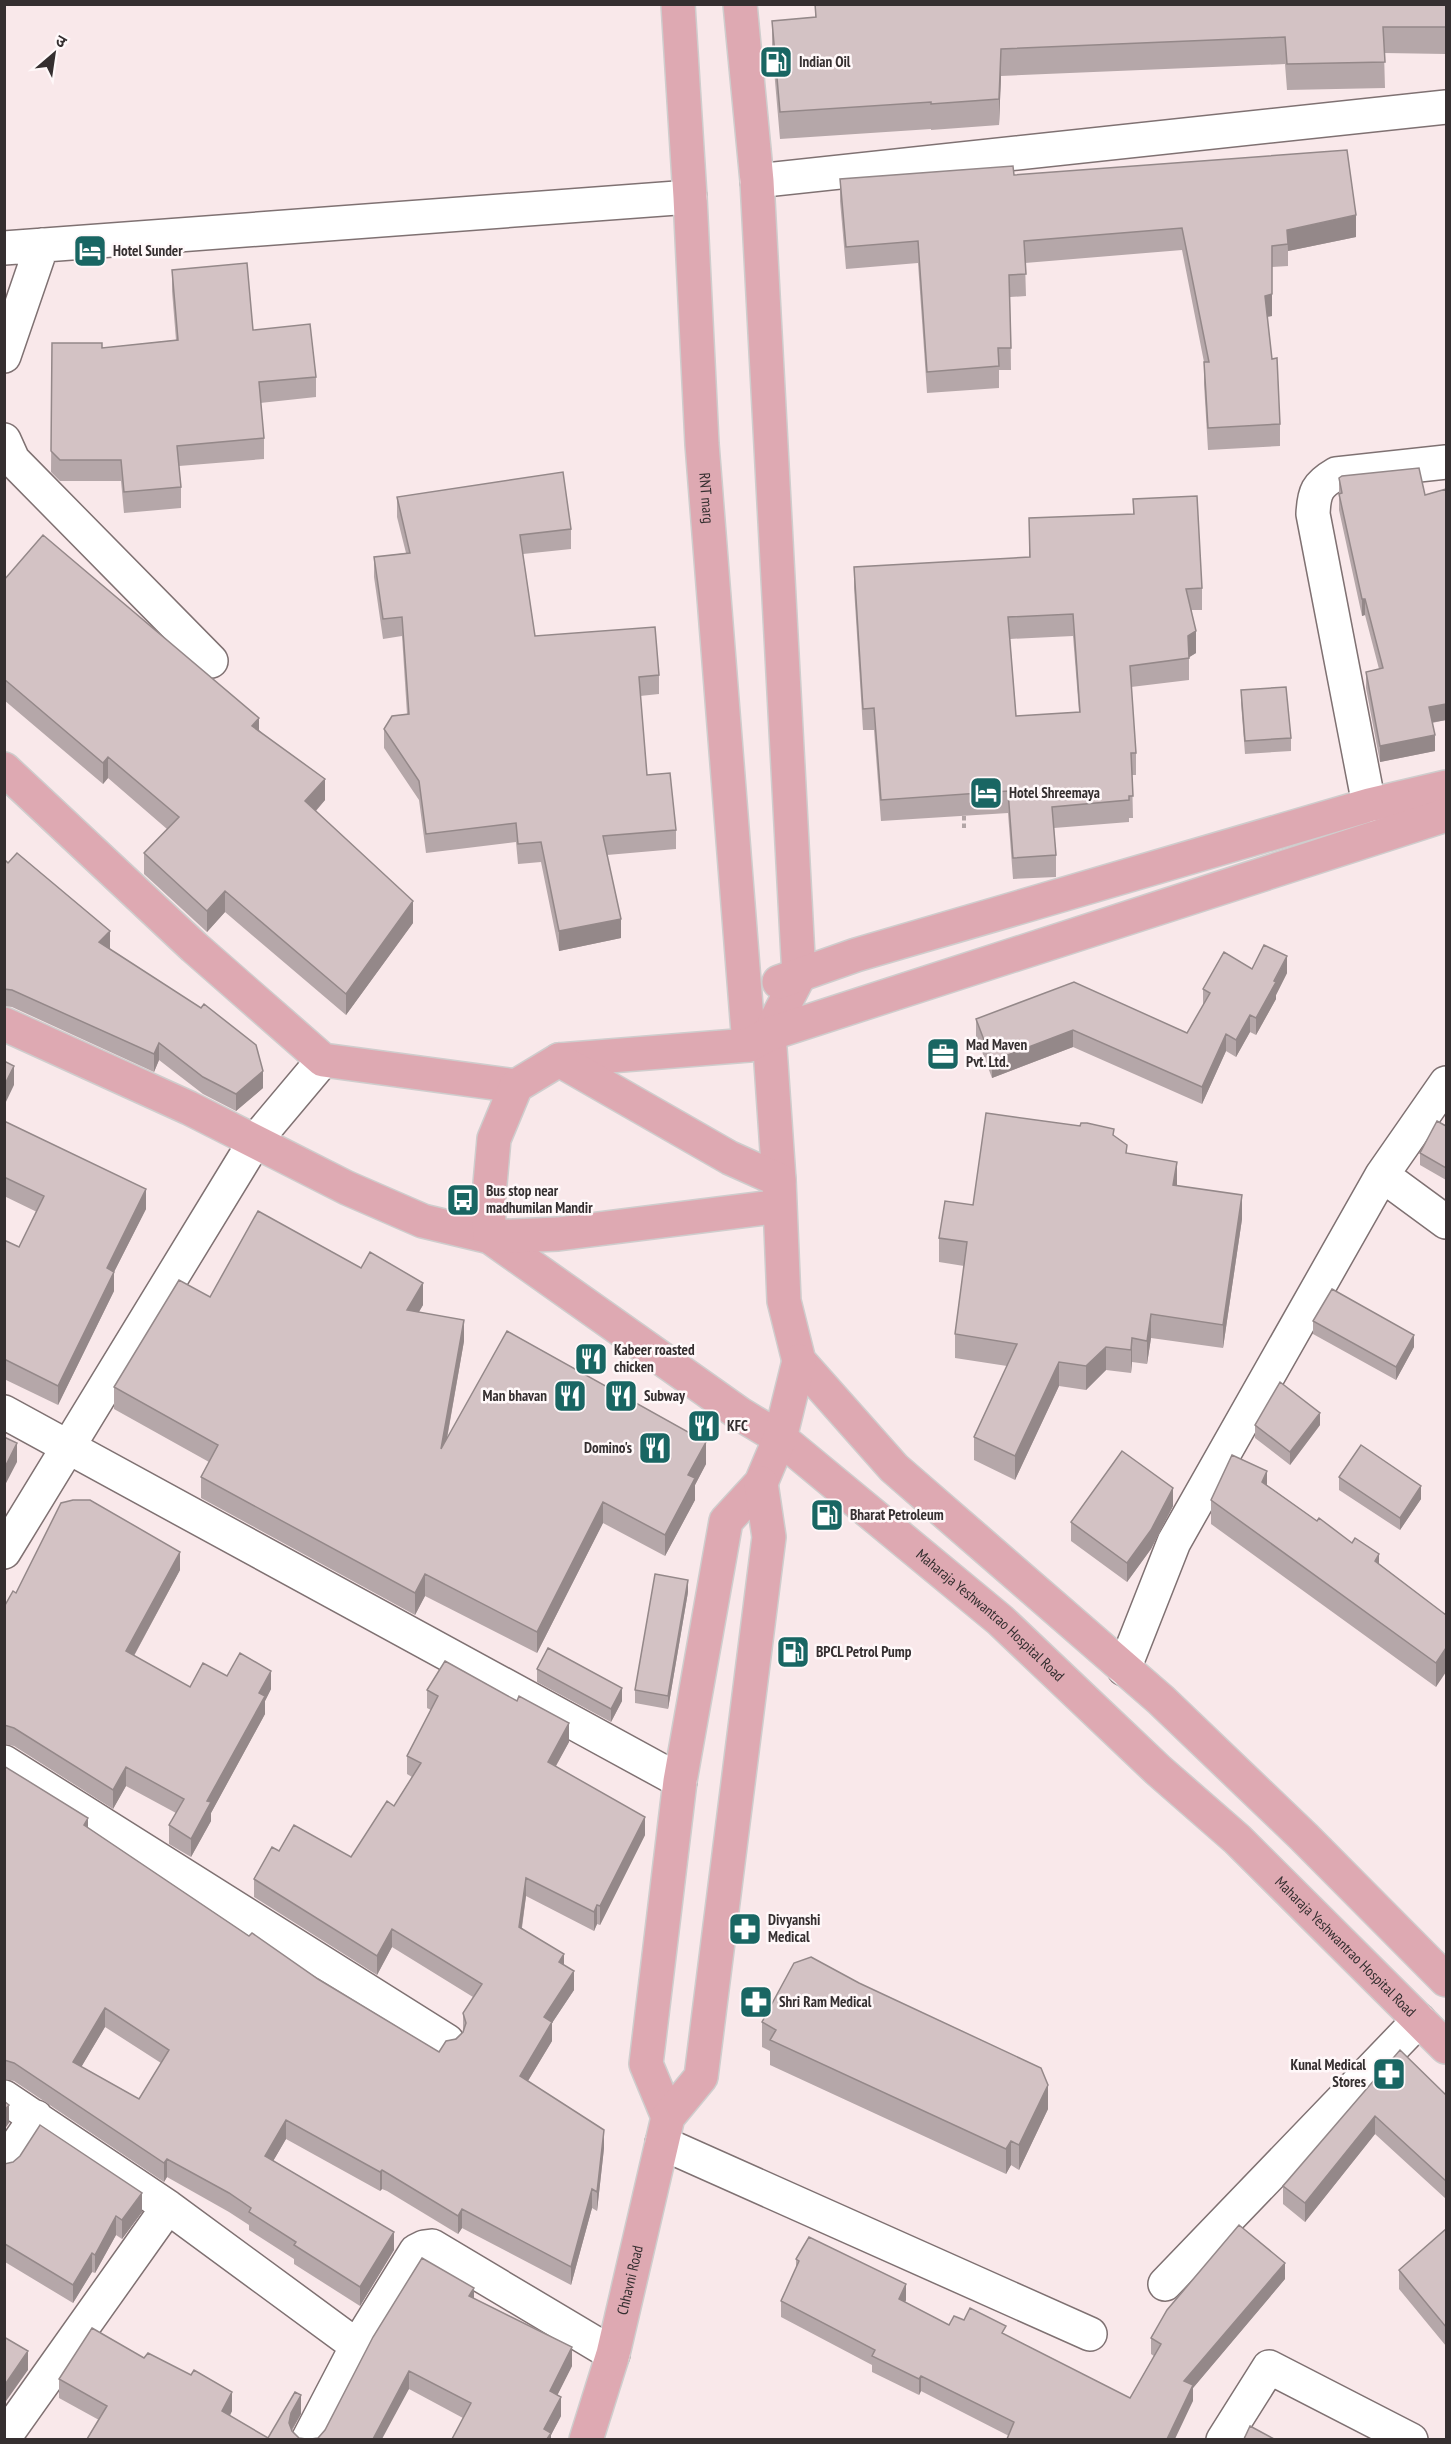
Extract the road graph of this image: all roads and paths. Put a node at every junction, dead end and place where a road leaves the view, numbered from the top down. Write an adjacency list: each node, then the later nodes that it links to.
1 (678, 4): 5 (main road, RNT marg)
2 (740, 4): 4 (main road)
3 (1446, 107): 4 (street)
4 (757, 181): 18 (main road)
5 (690, 197): 6 (street); 19 (main road, RNT marg)
6 (42, 246): 7 (street); 8 (street)
7 (4, 248)
8 (4, 356)
9 (4, 440): 11 (street)
10 (1446, 462): 14 (street)
11 (211, 661)
12 (4, 769): 22 (main road)
13 (1446, 787): 14 (main road)
14 (1369, 805): 18 (main road)
15 (1446, 815): 21 (main road)
16 (963, 816): 17 (path)
17 (964, 830)
18 (799, 975): 19 (main road); 21 (main road)
19 (746, 992): 21 (main road, RNT marg)
20 (4, 1024): 26 (main road)
21 (759, 1040): 23 (main road); 28 (main road, RNT marg)
22 (323, 1060): 25 (main road); 26 (street)
23 (560, 1060): 25 (main road); 28 (main road)
24 (1446, 1083): 27 (street)
25 (516, 1086): 30 (main road)
26 (255, 1141): 30 (main road); 34 (street)
27 (1382, 1175): 29 (street); 37 (street)
28 (779, 1193): 30 (main road); 31 (main road, RNT marg)
29 (1446, 1222)
30 (490, 1237): 33 (main road, Maharaja Yeshwantrao Hospital Road)
31 (799, 1360): 33 (main road); 37 (main road)
32 (4, 1412): 34 (street)
33 (780, 1438): 35 (main road); 41 (main road, Maharaja Yeshwantrao Hospital Road)
34 (69, 1446): 36 (street); 39 (street)
35 (761, 1484): 39 (main road); 46 (main road)
36 (4, 1552)
37 (1125, 1669): 40 (main road)
38 (4, 1762): 42 (street)
39 (680, 1781): 46 (main road)
40 (1446, 1980)
41 (1419, 2020): 43 (main road, Maharaja Yeshwantrao Hospital Road); 49 (street)
42 (447, 2041)
43 (1446, 2047)
44 (4, 2097): 45 (street)
45 (36, 2117): 47 (street); 48 (street)
46 (665, 2130): 50 (street); 52 (main road, Chhavni Road)
47 (4, 2164)
48 (168, 2207): 51 (street); 53 (street)
49 (1165, 2284)
50 (1090, 2334)
51 (357, 2346): 52 (street); 54 (street)
52 (613, 2354): 55 (main road, Chhavni Road)
53 (7, 2438)
54 (308, 2439)
55 (586, 2439)
56 (1223, 2439): 57 (street)
57 (1411, 2439)

